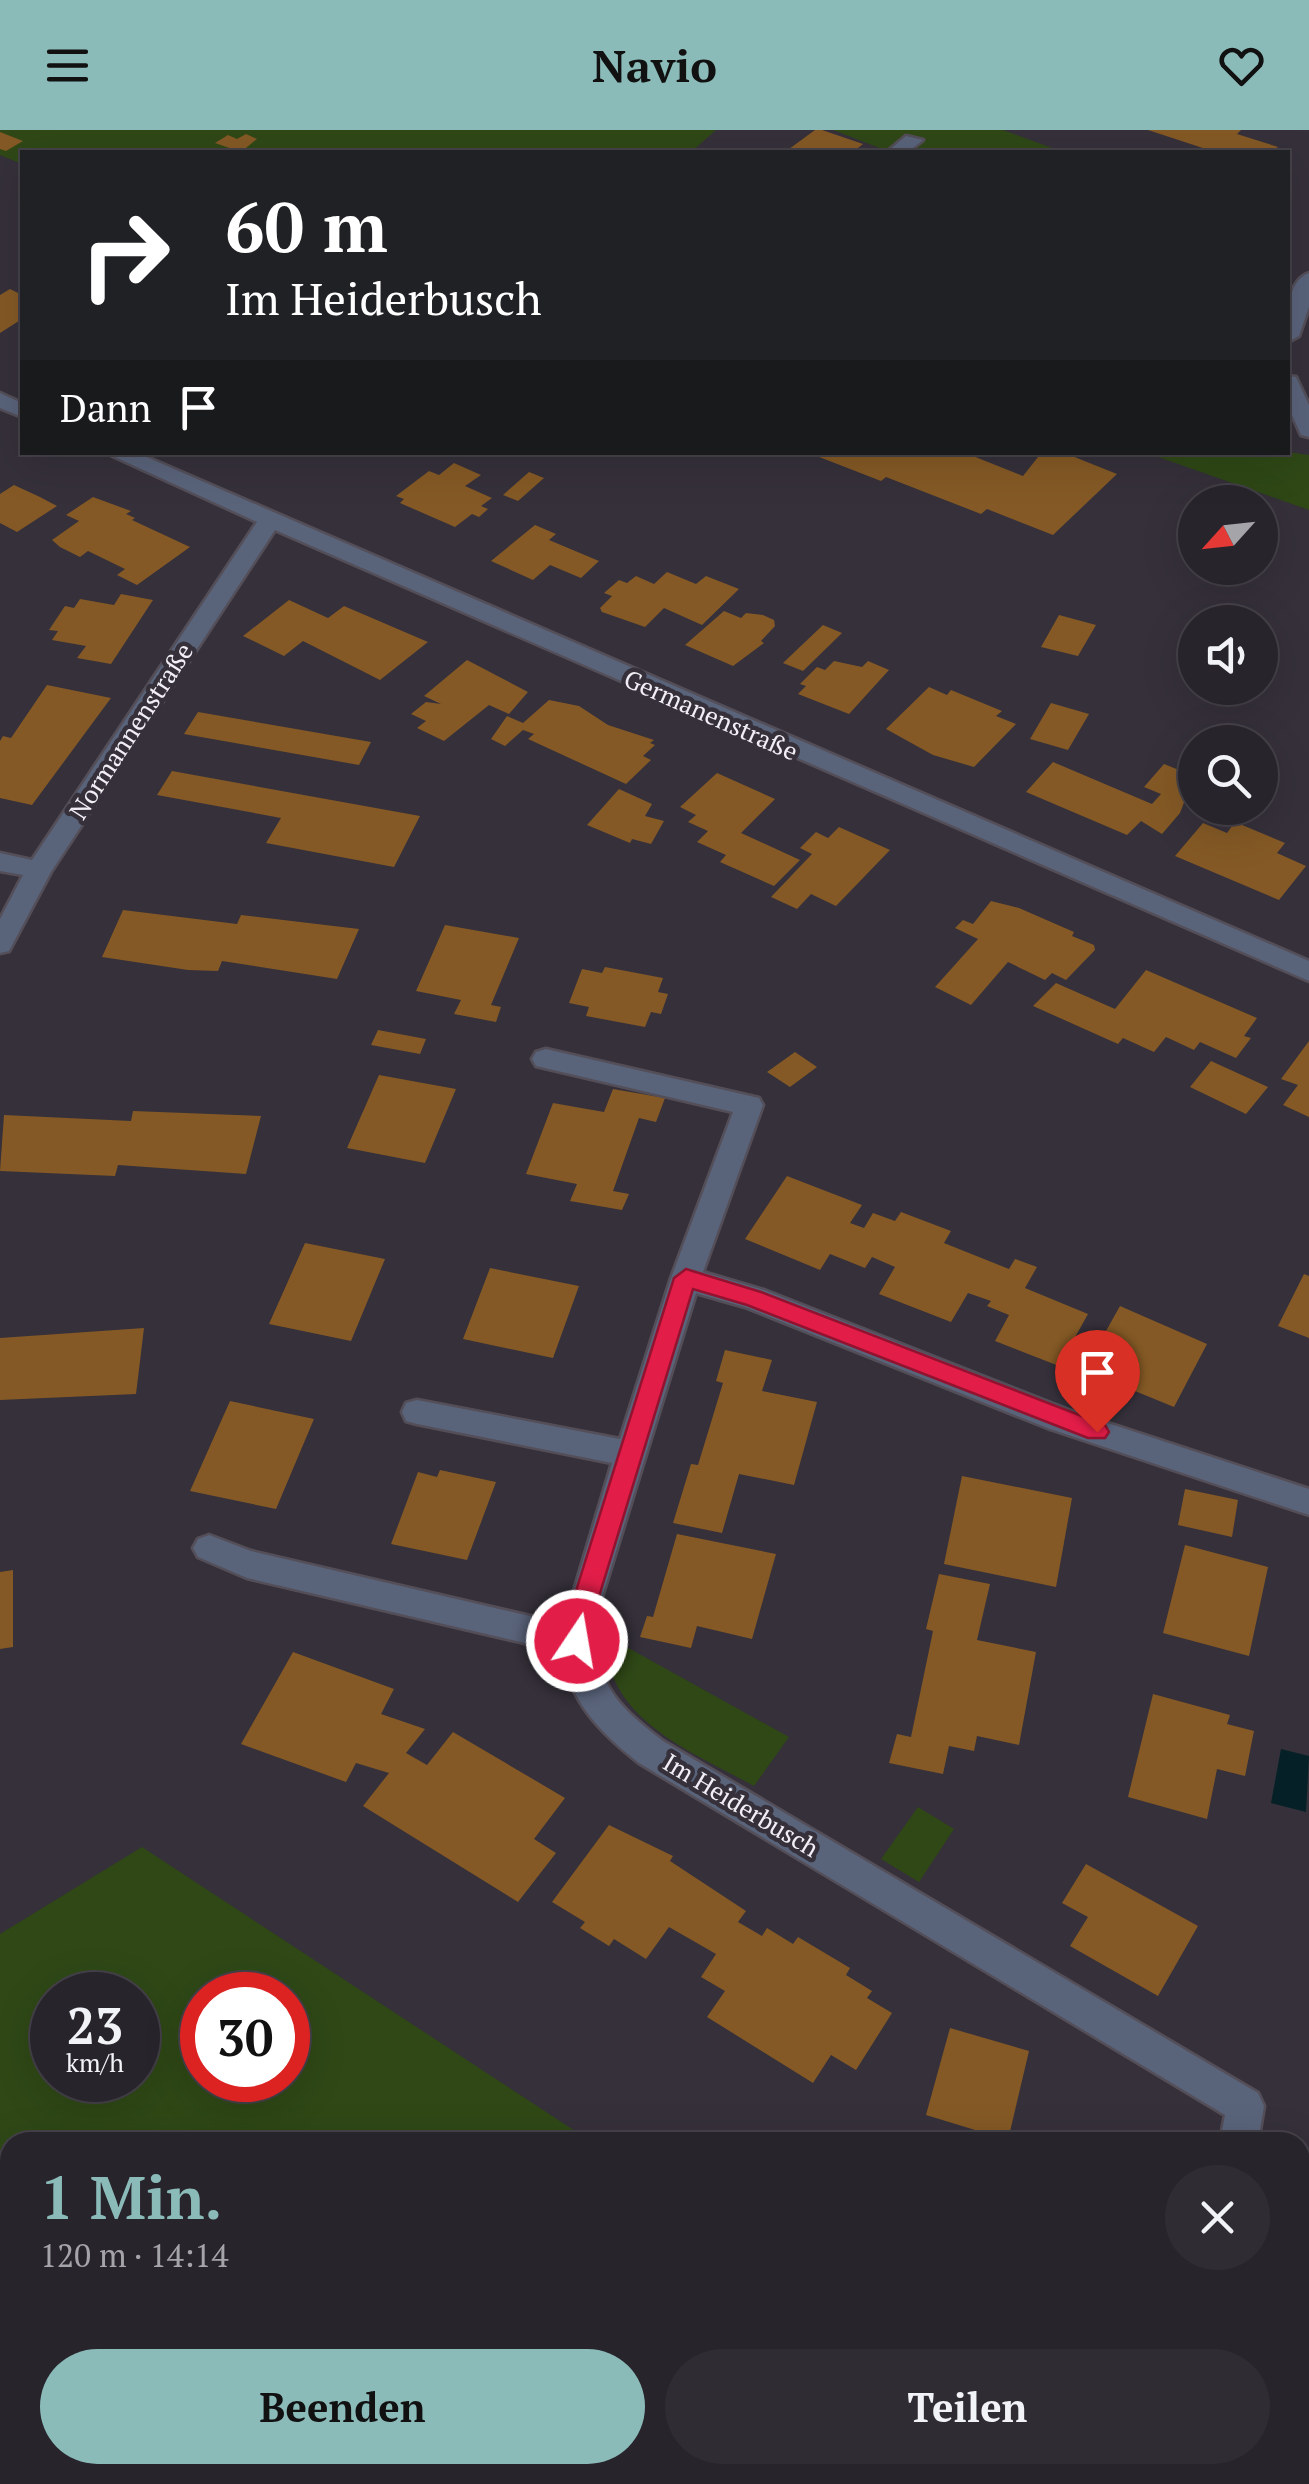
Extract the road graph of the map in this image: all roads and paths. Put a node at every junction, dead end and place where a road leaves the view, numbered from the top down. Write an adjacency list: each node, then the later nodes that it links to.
1 (1309, 278): 2 (street)
2 (1290, 330)
3 (1290, 387): 4 (street)
4 (1309, 432)
5 (123, 455): 6 (street, Germanenstraße)
6 (269, 522): 8 (street, Normannenstraße); 10 (street, Germanenstraße)
7 (0, 862): 8 (street)
8 (39, 870): 9 (street, Normannenstraße)
9 (0, 944)
10 (1309, 972)
11 (546, 1059): 12 (street, Im Heiderbusch)
12 (686, 1278): 14 (street, Im Heiderbusch); 15 (street)
13 (417, 1412): 14 (street)
14 (629, 1454): 17 (street, Im Heiderbusch)
15 (1309, 1502)
16 (209, 1548): 17 (street)
17 (577, 1641): 18 (street, Im Heiderbusch)
18 (1241, 2132)

